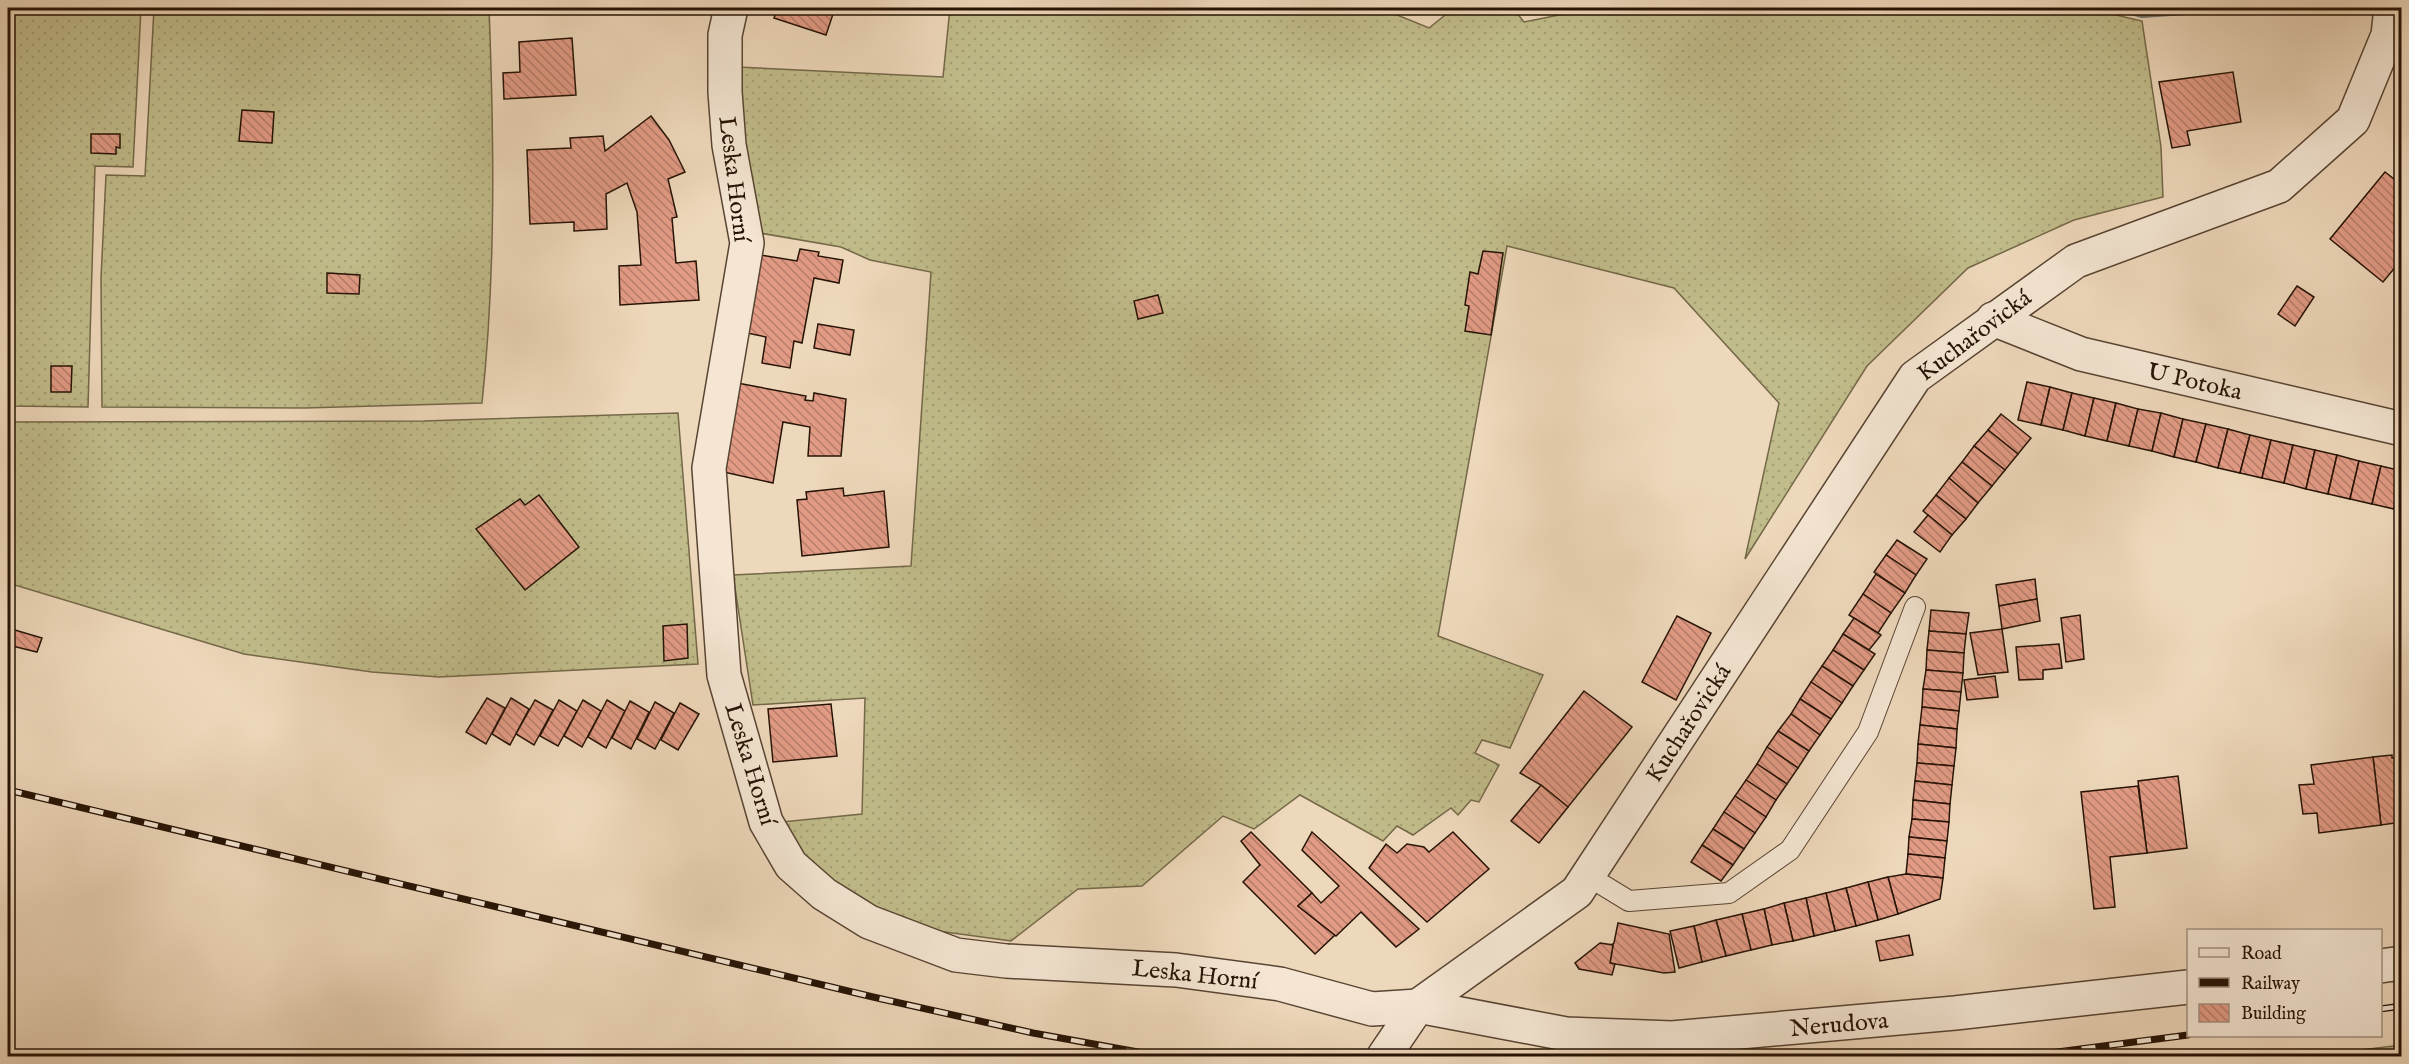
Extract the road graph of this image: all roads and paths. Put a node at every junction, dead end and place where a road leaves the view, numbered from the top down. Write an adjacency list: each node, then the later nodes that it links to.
1 (732, 8): 10 (street, Leska Horní)
2 (2390, 21): 3 (street, Kuchařovická)
3 (1993, 319): 4 (street, U Potoka); 6 (street, Kuchařovická)
4 (2402, 429)
5 (1915, 607): 6 (lane)
6 (1588, 876): 10 (street, Kuchařovická)
7 (2402, 963): 8 (street)
8 (2382, 966)
9 (2187, 987): 10 (street, Nerudova)
10 (1418, 1006): 11 (street, Kuchařovická)
11 (1384, 1056)

